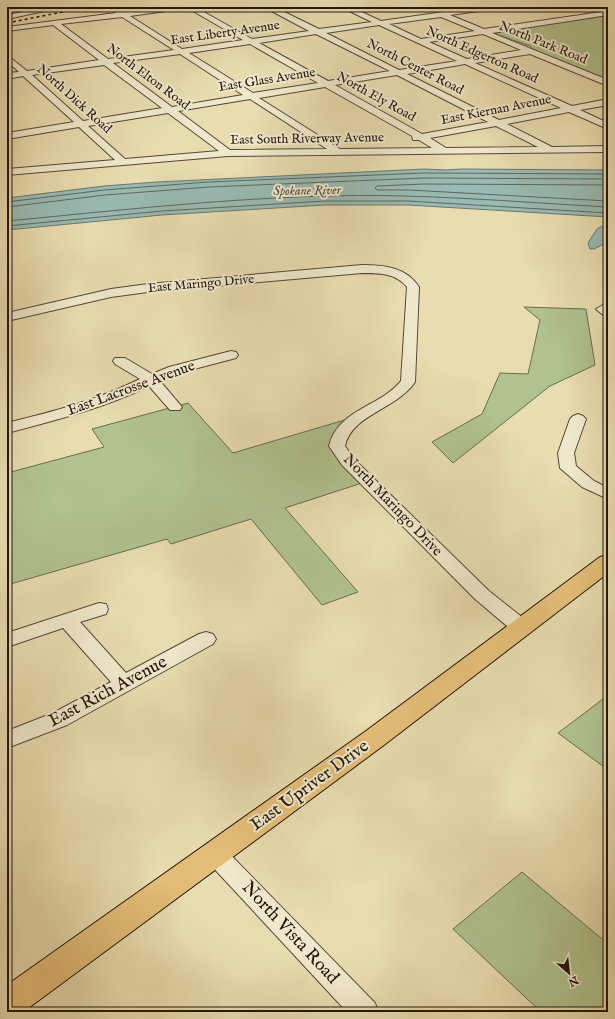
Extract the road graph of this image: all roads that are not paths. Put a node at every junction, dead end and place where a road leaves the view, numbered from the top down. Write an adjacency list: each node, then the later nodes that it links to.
1 (59, 7): 13 (street)
2 (112, 7): 11 (street)
3 (181, 7): 11 (street)
4 (190, 7): 19 (street, North Ely Road)
5 (268, 7): 17 (street, North Center Road)
6 (345, 7): 15 (street, North Edgerton Road)
7 (424, 7): 12 (street, North Park Road)
8 (493, 7): 12 (street, East Liberty Avenue)
9 (588, 7): 10 (street)
10 (607, 13): 18 (street)
11 (124, 14): 14 (street); 21 (street)
12 (442, 14): 15 (street, East Liberty Avenue); 18 (street, North Park Road)
13 (7, 17)
14 (54, 23): 16 (street); 24 (street, North Elton Road)
15 (380, 23): 17 (street, East Liberty Avenue); 20 (street, North Edgerton Road)
16 (7, 29)
17 (317, 32): 19 (street, East Liberty Avenue); 27 (street, North Center Road)
18 (484, 32): 20 (street); 22 (street, North Park Road)
19 (251, 41): 21 (street, East Liberty Avenue); 30 (street, North Ely Road)
20 (421, 41): 25 (street, North Edgerton Road)
21 (181, 51): 24 (street, East Liberty Avenue); 31 (street)
22 (531, 51): 25 (street, East Glass Avenue); 29 (street, North Park Road)
23 (7, 57): 26 (street, North Dick Road)
24 (105, 62): 26 (street, East Liberty Avenue); 33 (street, North Elton Road)
25 (465, 62): 27 (street, East Glass Avenue); 34 (street, North Edgerton Road)
26 (25, 73): 28 (street, East Liberty Avenue); 35 (street, North Dick Road)
27 (397, 73): 30 (street, East Glass Avenue); 36 (street, North Center Road)
28 (7, 76)
29 (608, 83)
30 (326, 84): 31 (street, East Glass Avenue); 39 (street, North Ely Road)
31 (251, 96): 33 (street, East Glass Avenue); 43 (street)
32 (608, 102): 34 (street, East Kiernan Avenue)
33 (170, 109): 35 (street, East Glass Avenue); 44 (street, North Elton Road)
34 (570, 109): 36 (street, East Kiernan Avenue); 37 (street, North Edgerton Road)
35 (83, 123): 38 (street, East Glass Avenue); 45 (street, North Dick Road)
36 (497, 123): 39 (street, East Kiernan Avenue); 41 (street, North Center Road)
37 (608, 126)
38 (7, 136)
39 (420, 137): 42 (street, North Ely Road); 43 (street, East Kiernan Avenue)
40 (608, 149): 41 (street, East South Riverway Avenue)
41 (551, 150): 42 (street, East South Riverway Avenue)
42 (445, 151): 43 (street, East South Riverway Avenue)
43 (340, 152): 44 (street, East South Riverway Avenue)
44 (228, 153): 45 (street, East South Riverway Avenue)
45 (123, 162): 46 (street, East South Riverway Avenue)
46 (7, 172)
47 (398, 274): 48 (street, East Maringo Drive); 59 (street, North Maringo Drive)
48 (7, 317)
49 (231, 355): 51 (street, East Lacrosse Avenue)
50 (120, 361): 51 (street)
51 (151, 379): 52 (street); 54 (street, East Lacrosse Avenue)
52 (175, 407)
53 (578, 419): 55 (street)
54 (7, 428)
55 (608, 494)
56 (608, 562): 59 (main road, East Upriver Drive)
57 (99, 609): 58 (street)
58 (67, 620): 61 (street); 62 (street)
59 (521, 628): 64 (main road, East Upriver Drive)
60 (206, 639): 62 (street, East Rich Avenue)
61 (7, 640)
62 (124, 684): 63 (street, East Rich Avenue)
63 (7, 740)
64 (215, 854): 65 (main road, East Upriver Drive); 66 (street, North Vista Road)
65 (7, 1004)
66 (365, 1012)

